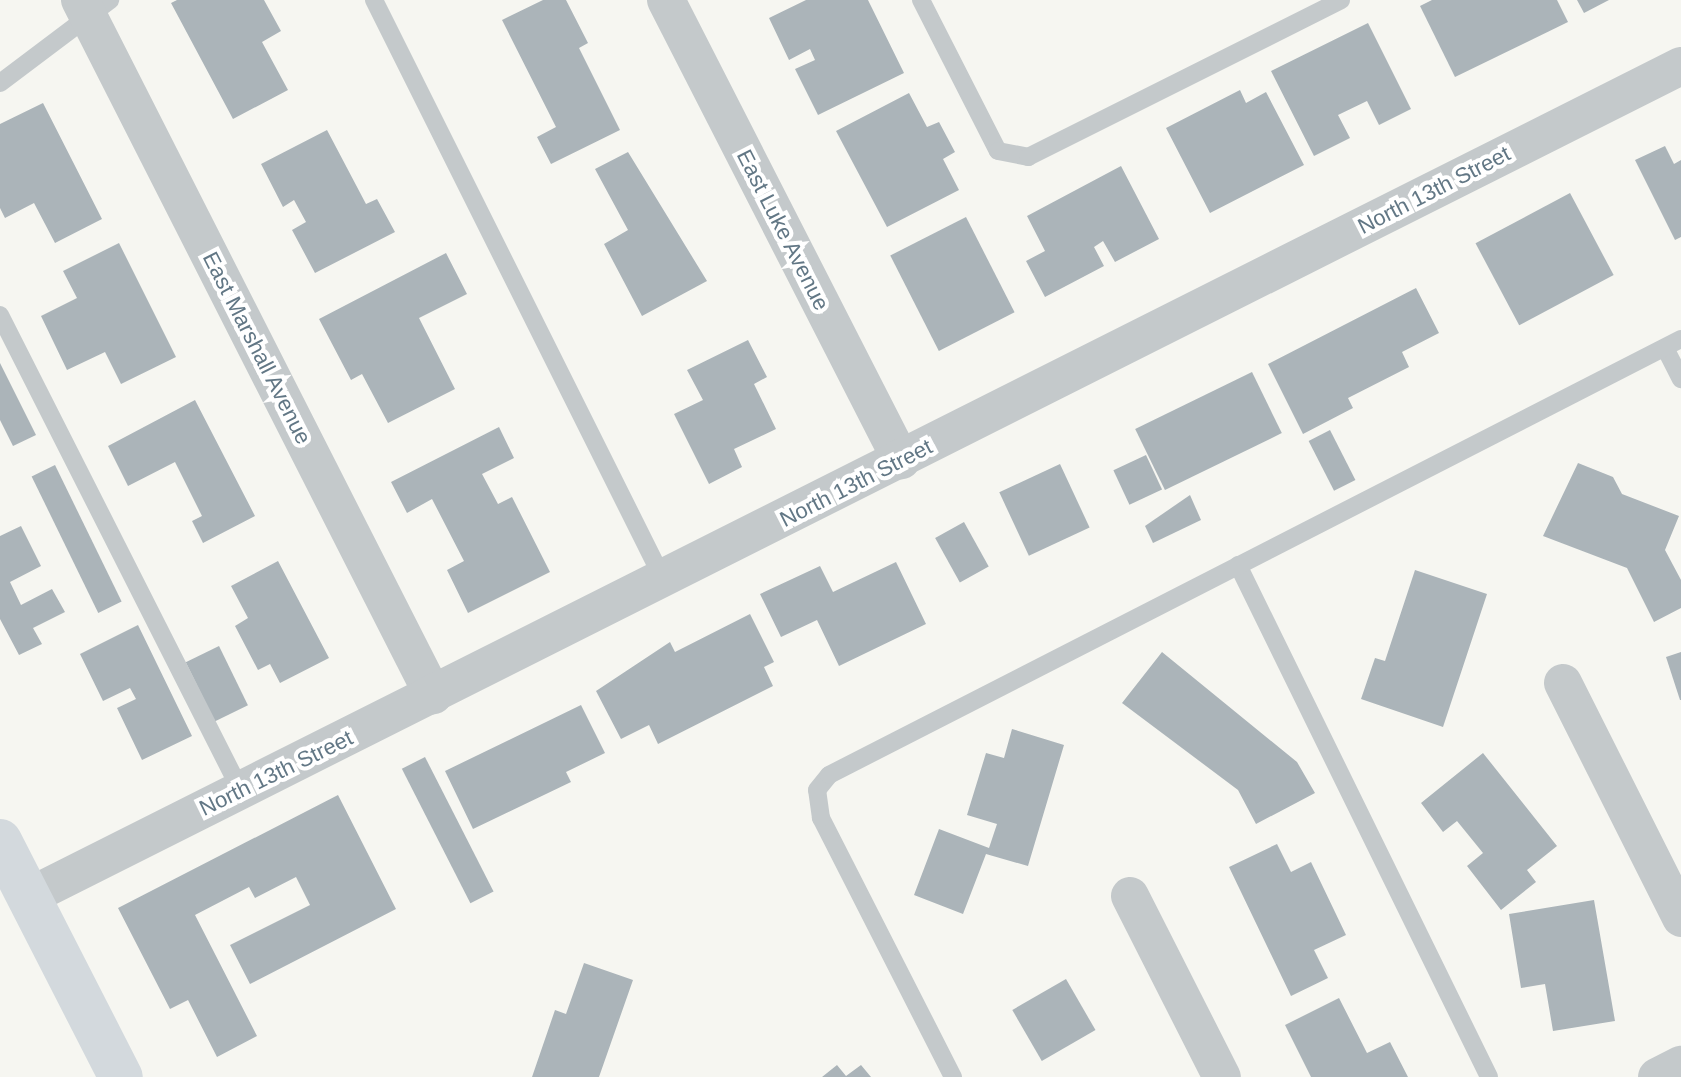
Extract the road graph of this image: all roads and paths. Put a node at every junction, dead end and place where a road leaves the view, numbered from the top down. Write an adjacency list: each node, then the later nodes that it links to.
1 (374, 0): 13 (lane)
2 (666, 0): 11 (street, East Luke Avenue)
3 (921, 0): 4 (lane)
4 (1341, 0)
5 (93, 6): 7 (lane); 15 (street, East Marshall Avenue)
6 (1681, 66): 11 (street, North 13th Street)
7 (0, 83)
8 (0, 315): 16 (lane)
9 (1673, 344): 10 (lane); 12 (lane)
10 (1681, 379)
11 (901, 460): 13 (street, North 13th Street)
12 (1238, 565): 23 (lane); 25 (lane)
13 (664, 581): 15 (street, North 13th Street)
14 (1563, 683): 20 (street)
15 (433, 695): 16 (street, North 13th Street)
16 (241, 791): 19 (street, North 13th Street)
17 (0, 841): 19 (main road)
18 (1130, 896): 24 (street)
19 (28, 897): 22 (main road)
20 (1681, 918)
21 (1681, 1065): 26 (street)
22 (121, 1077)
23 (953, 1077)
24 (1222, 1077)
25 (1489, 1077)
26 (1657, 1077)

